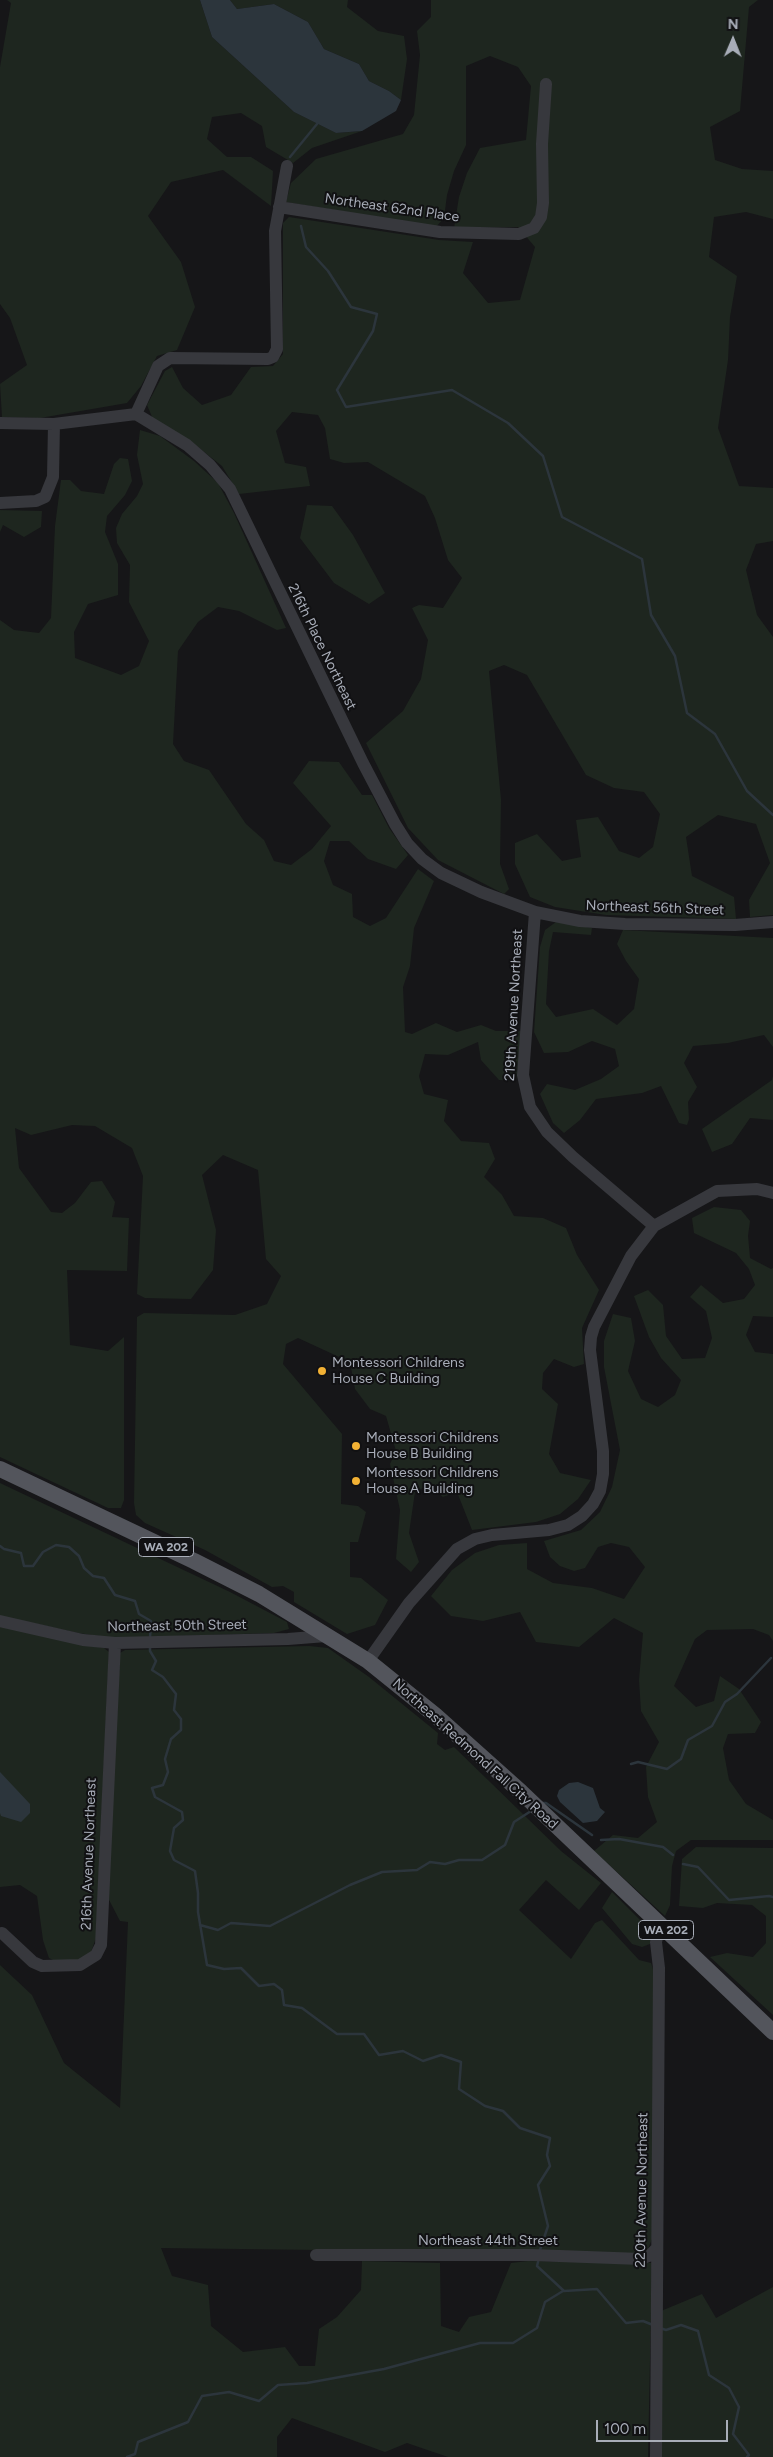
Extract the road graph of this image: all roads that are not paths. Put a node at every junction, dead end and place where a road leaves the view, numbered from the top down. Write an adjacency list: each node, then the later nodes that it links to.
1 (546, 84): 3 (street, Northeast 62nd Place)
2 (287, 166): 3 (street)
3 (279, 207): 4 (street)
4 (136, 414): 6 (street); 8 (street, 216th Place Northeast)
5 (0, 423): 6 (street)
6 (54, 424): 7 (street)
7 (0, 503)
8 (481, 892): 9 (street, Northeast 56th Street)
9 (535, 912): 10 (street, Northeast 56th Street); 12 (street, 219th Avenue Northeast)
10 (773, 922)
11 (773, 1193): 12 (street)
12 (654, 1226): 17 (street)
13 (0, 1469): 15 (main road, Northeast Redmond Fall City Road / WA 202)
14 (0, 1621): 16 (street, Northeast 50th Street)
15 (326, 1636): 16 (street, Northeast 50th Street); 17 (main road, Northeast Redmond Fall City Road / WA 202)
16 (115, 1643): 19 (street, 216th Avenue Northeast)
17 (368, 1661): 18 (main road, Northeast Redmond Fall City Road / WA 202)
18 (660, 1924): 20 (main road, Northeast Redmond Fall City Road / WA 202); 21 (street, 220th Avenue Northeast)
19 (2, 1933)
20 (773, 2032)
21 (656, 2249): 22 (street, Northeast 44th Street); 23 (street, 220th Avenue Northeast)
22 (316, 2255)
23 (656, 2457)

